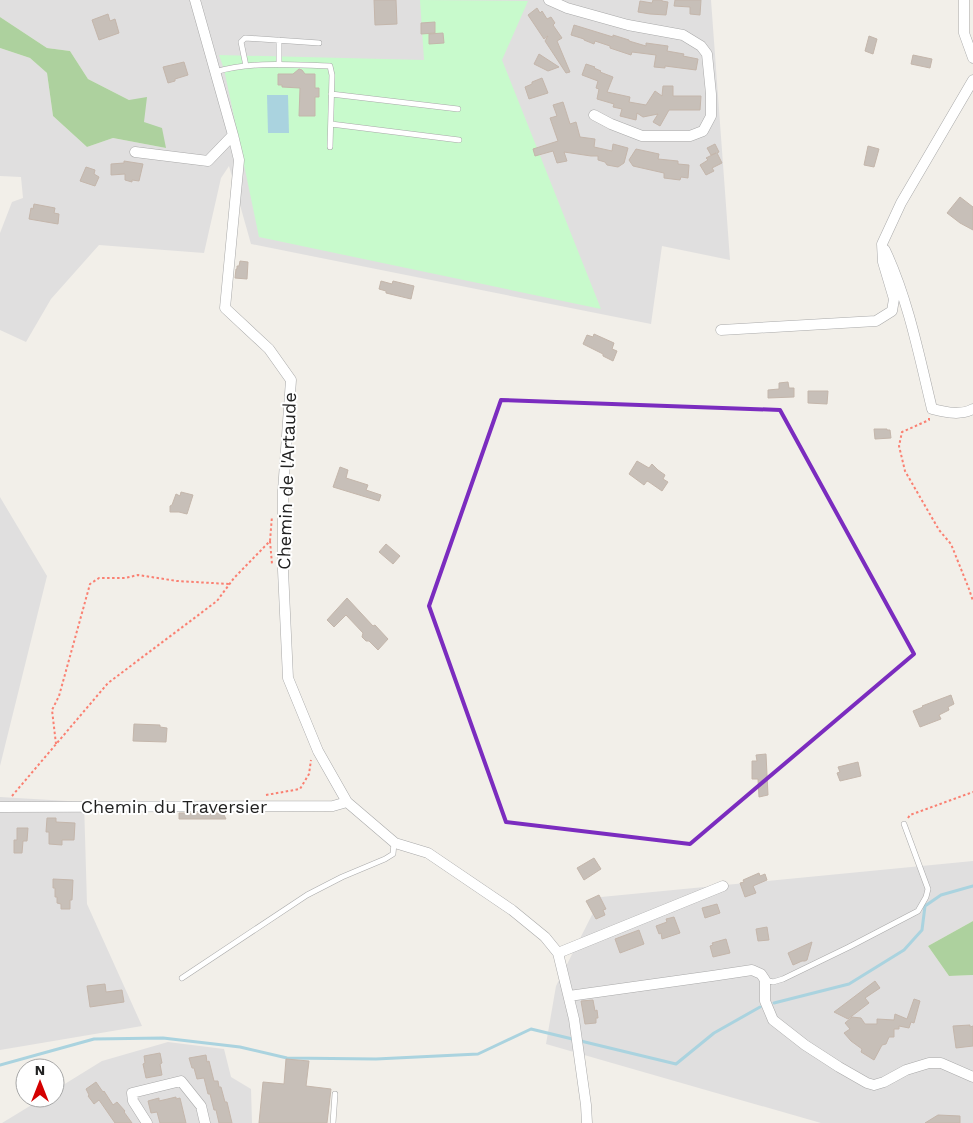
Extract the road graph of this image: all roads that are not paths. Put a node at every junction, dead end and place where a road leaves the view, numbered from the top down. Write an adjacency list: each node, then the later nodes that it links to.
1 (195, 0): 9 (street, Chemin de l'Artaude)
2 (549, 0): 13 (street)
3 (964, 0): 6 (street)
4 (279, 40): 5 (lane); 7 (lane); 8 (lane)
5 (319, 42)
6 (973, 58)
7 (279, 65): 8 (lane); 11 (lane)
8 (246, 66): 9 (lane)
9 (215, 72): 15 (street, Chemin de l'Artaude)
10 (973, 80): 19 (street)
11 (332, 94): 12 (lane); 14 (lane)
12 (458, 109)
13 (594, 115)
14 (331, 124): 16 (lane); 17 (lane)
15 (233, 135): 18 (street); 22 (street, Chemin de l'Artaude)
16 (459, 140)
17 (330, 148)
18 (135, 152)
19 (882, 244): 20 (street); 21 (street)
20 (721, 330)
21 (973, 409)
22 (347, 802): 23 (street, Chemin du Traversier); 25 (street)
23 (1, 807)
24 (904, 824): 29 (lane)
25 (394, 843): 27 (street); 28 (lane)
26 (723, 886): 27 (street)
27 (558, 953): 30 (street)
28 (182, 978)
29 (765, 980): 30 (street); 31 (street)
30 (569, 996): 36 (street)
31 (973, 1077)
32 (335, 1094): 35 (lane)
33 (148, 1123): 34 (street)
34 (205, 1123)
35 (333, 1123)
36 (587, 1123)

